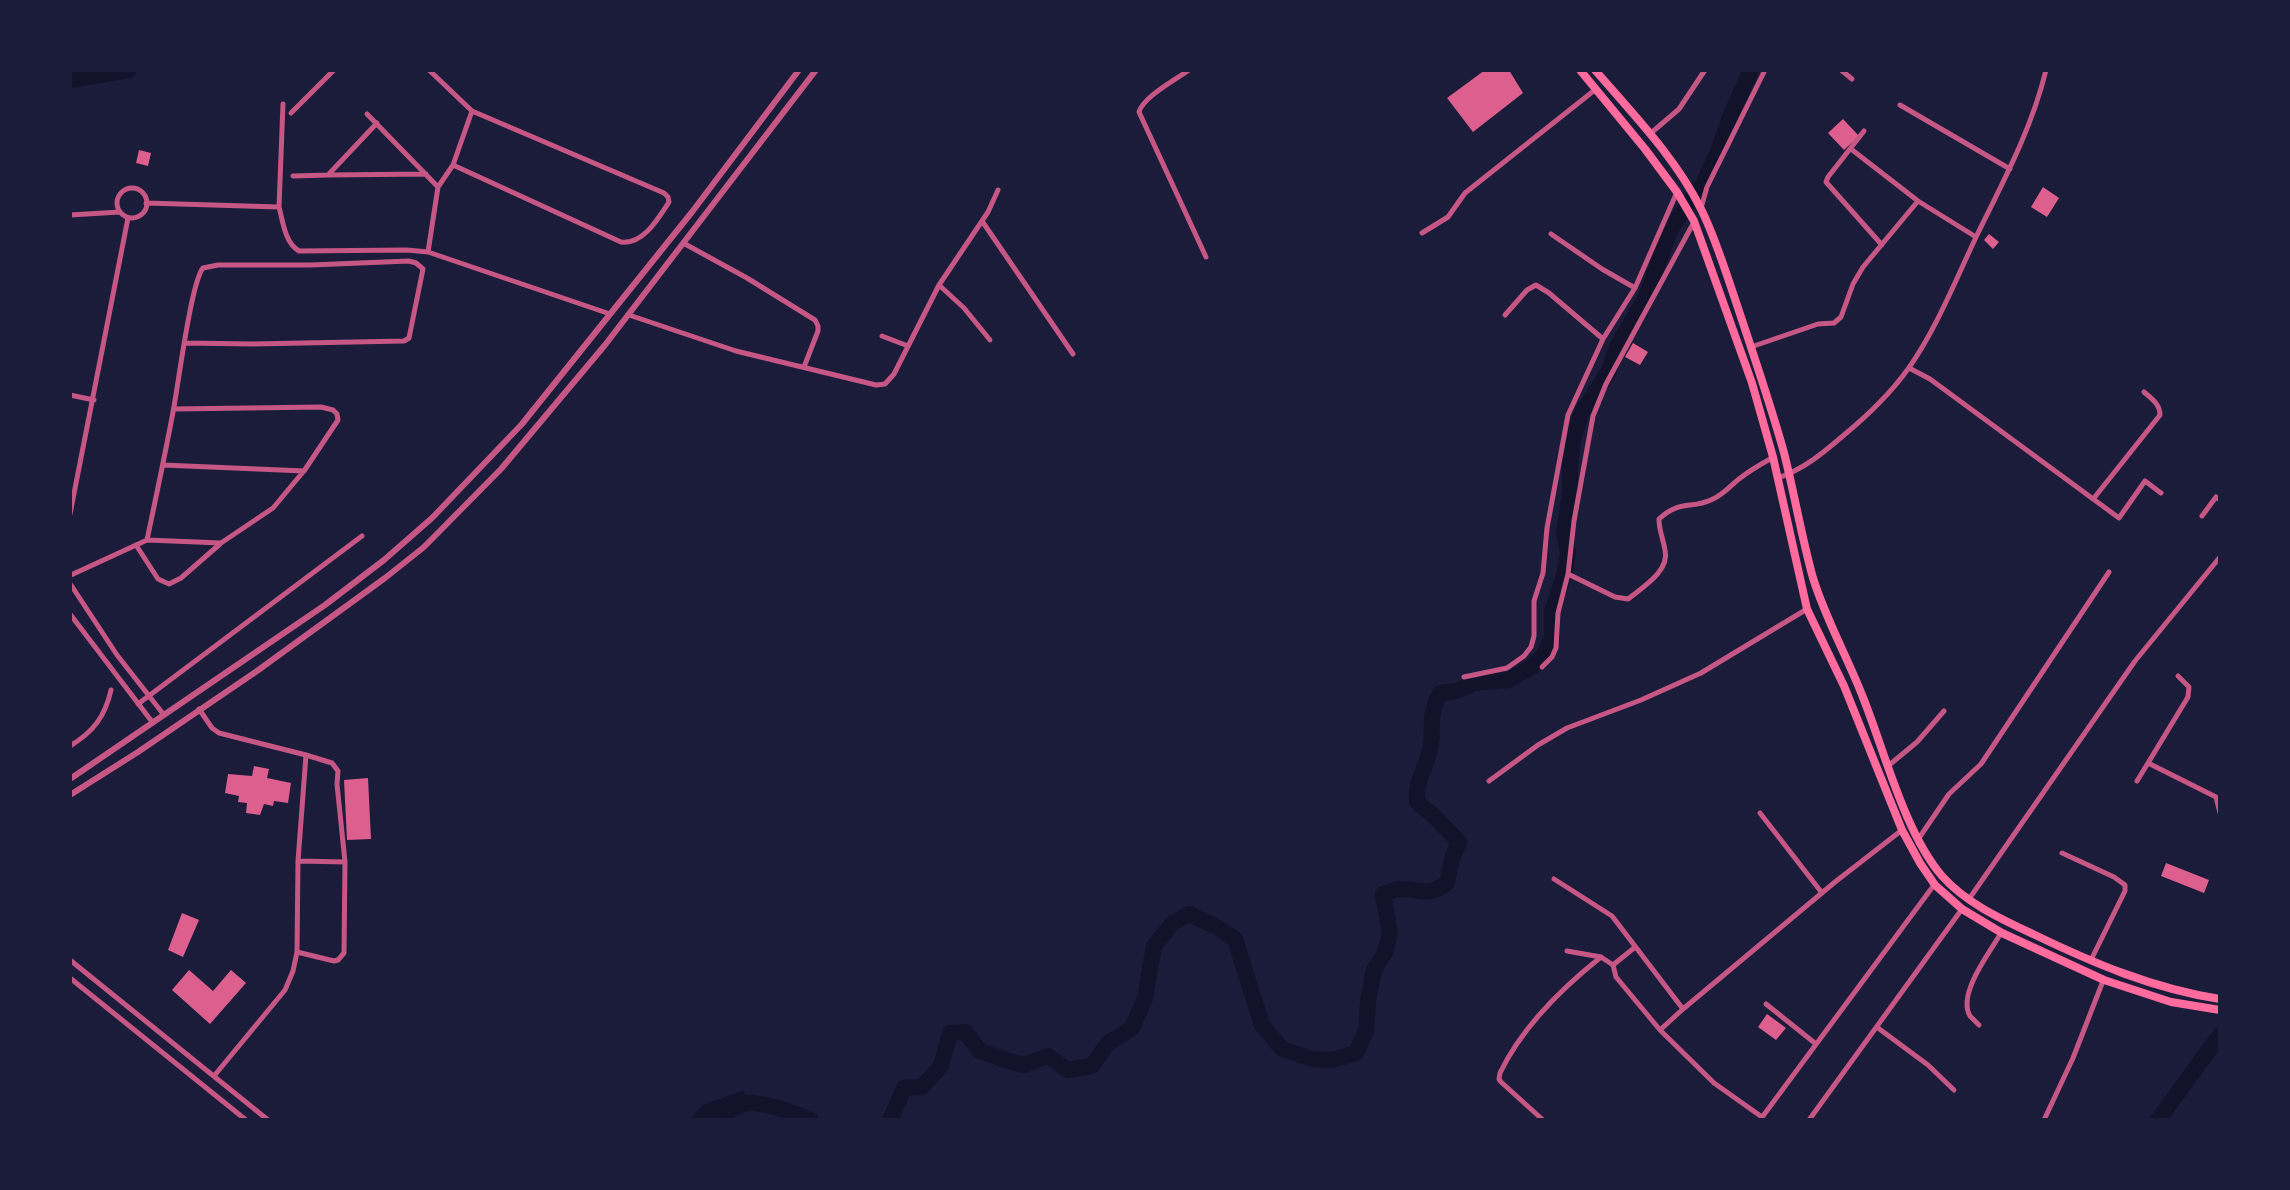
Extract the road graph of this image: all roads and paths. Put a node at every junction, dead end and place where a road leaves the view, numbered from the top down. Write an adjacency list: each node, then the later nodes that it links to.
1 (334, 70): 17 (street)
2 (429, 70): 16 (street)
3 (799, 70): 29 (street)
4 (816, 70): 32 (street)
5 (1189, 70): 50 (street)
6 (1580, 70): 13 (highway)
7 (1595, 70): 21 (highway)
8 (1705, 70): 21 (street)
9 (1765, 70): 36 (street)
10 (1841, 70): 12 (street)
11 (2046, 70): 24 (street)
12 (1852, 79)
13 (1596, 89): 31 (highway); 42 (street)
14 (283, 104): 35 (street)
15 (1900, 105): 24 (street)
16 (472, 111): 23 (street); 23 (street)
17 (291, 113)
18 (367, 114): 19 (street)
19 (377, 123): 25 (street); 26 (street)
20 (1864, 131): 22 (street)
21 (1650, 134): 36 (highway)
22 (1851, 149): 33 (street); 47 (street)
23 (453, 165): 28 (street)
24 (2010, 169): 44 (street)
25 (426, 174): 26 (street); 28 (street)
26 (328, 175): 27 (street)
27 (293, 176)
28 (438, 187): 49 (street)
29 (708, 190): 32 (street); 53 (street)
30 (998, 190): 41 (street)
31 (1677, 192): 40 (highway); 52 (street)
32 (719, 199): 45 (street)
33 (1918, 201): 44 (street); 47 (street)
34 (146, 203): 35 (street); 37 (street); 39 (street)
35 (279, 207): 49 (street)
36 (1700, 207): 46 (highway)
37 (120, 212): 38 (street); 39 (street)
38 (70, 215)
39 (128, 218): 67 (street)
40 (1692, 218): 48 (highway); 85 (street)
41 (982, 221): 51 (street); 62 (street)
42 (1422, 233)
43 (1551, 234): 52 (street)
44 (1976, 237): 64 (street)
45 (685, 244): 54 (street); 63 (street)
46 (1716, 244): 48 (highway); 61 (highway)
47 (1882, 245): 61 (street)
48 (1704, 248): 69 (highway)
49 (428, 252): 53 (street)
50 (1206, 257)
51 (939, 285): 58 (street); 60 (street)
52 (1635, 288): 57 (street)
53 (608, 314): 100 (street)
54 (629, 315): 63 (street); 98 (street)
55 (1505, 315): 57 (street)
56 (882, 336): 60 (street)
57 (1603, 339): 94 (street)
58 (990, 340)
59 (185, 343): 59 (street); 68 (street)
60 (908, 346): 63 (street)
61 (1751, 347): 72 (highway)
62 (1073, 354)
63 (804, 367)
64 (1909, 368): 72 (street); 75 (street)
65 (2144, 392): 75 (street)
66 (70, 395): 67 (street)
67 (94, 400): 77 (street)
68 (174, 409): 70 (street); 71 (street)
69 (1773, 457): 73 (highway); 85 (street)
70 (163, 465): 71 (street); 80 (street)
71 (304, 471): 81 (street)
72 (1789, 474): 73 (street); 105 (highway)
73 (1778, 478): 88 (highway)
74 (2161, 493): 75 (street)
75 (2094, 498)
76 (2220, 500): 78 (street)
77 (70, 514)
78 (2202, 516)
79 (362, 536): 96 (street)
80 (147, 540): 81 (street); 82 (street)
81 (221, 543): 82 (street)
82 (136, 545): 86 (street)
83 (2220, 557): 120 (street)
84 (2109, 572): 113 (street)
85 (1568, 574): 92 (street)
86 (70, 575): 87 (street)
87 (71, 587): 90 (street)
88 (1807, 609): 107 (street); 112 (highway)
89 (70, 614): 91 (street)
90 (96, 625): 91 (street); 96 (street)
91 (85, 634): 97 (street)
92 (1542, 667)
93 (2178, 676): 104 (street)
94 (1464, 677)
95 (111, 690): 102 (street)
96 (151, 698): 97 (street); 100 (street)
97 (142, 709): 101 (street)
98 (199, 709): 103 (street); 109 (street)
99 (1944, 711): 105 (street)
100 (162, 712): 101 (street)
101 (153, 723): 106 (street)
102 (70, 746)
103 (306, 755): 115 (street); 116 (street)
104 (2148, 763): 108 (street); 111 (street)
105 (1888, 766): 113 (highway)
106 (70, 779)
107 (1489, 781)
108 (2137, 781)
109 (70, 795)
110 (1760, 813): 119 (street)
111 (2220, 813)
112 (1902, 830): 118 (highway); 119 (street)
113 (1919, 838): 120 (highway)
114 (2062, 853): 130 (street)
115 (298, 861): 116 (street); 127 (street)
116 (345, 862): 127 (street)
117 (1554, 879): 125 (street)
118 (1935, 885): 121 (highway); 141 (street)
119 (1822, 893): 136 (street)
120 (1969, 899): 123 (highway)
121 (1962, 909): 122 (highway); 139 (street)
122 (2002, 933): 124 (highway); 138 (street)
123 (2037, 936): 124 (highway); 130 (highway)
124 (2031, 947): 133 (highway)
125 (1634, 948): 131 (street); 136 (street)
126 (1567, 951): 128 (street)
127 (297, 952): 142 (street)
128 (1601, 957): 131 (street); 148 (street)
129 (70, 960): 142 (street)
130 (2091, 961): 134 (highway)
131 (1613, 965): 140 (street)
132 (70, 978): 146 (street)
133 (2104, 980): 137 (highway); 150 (street)
134 (2220, 999)
135 (1766, 1004): 141 (street)
136 (1683, 1009): 140 (street)
137 (2220, 1010)
138 (1979, 1025)
139 (1878, 1028): 143 (street); 149 (street)
140 (1660, 1030): 145 (street)
141 (1816, 1044): 145 (street)
142 (214, 1076): 144 (street)
143 (1954, 1090)
144 (255, 1110): 146 (street); 147 (street)
145 (1761, 1119)
146 (246, 1120)
147 (268, 1120)
148 (1543, 1120)
149 (1809, 1120)
150 (2044, 1120)

